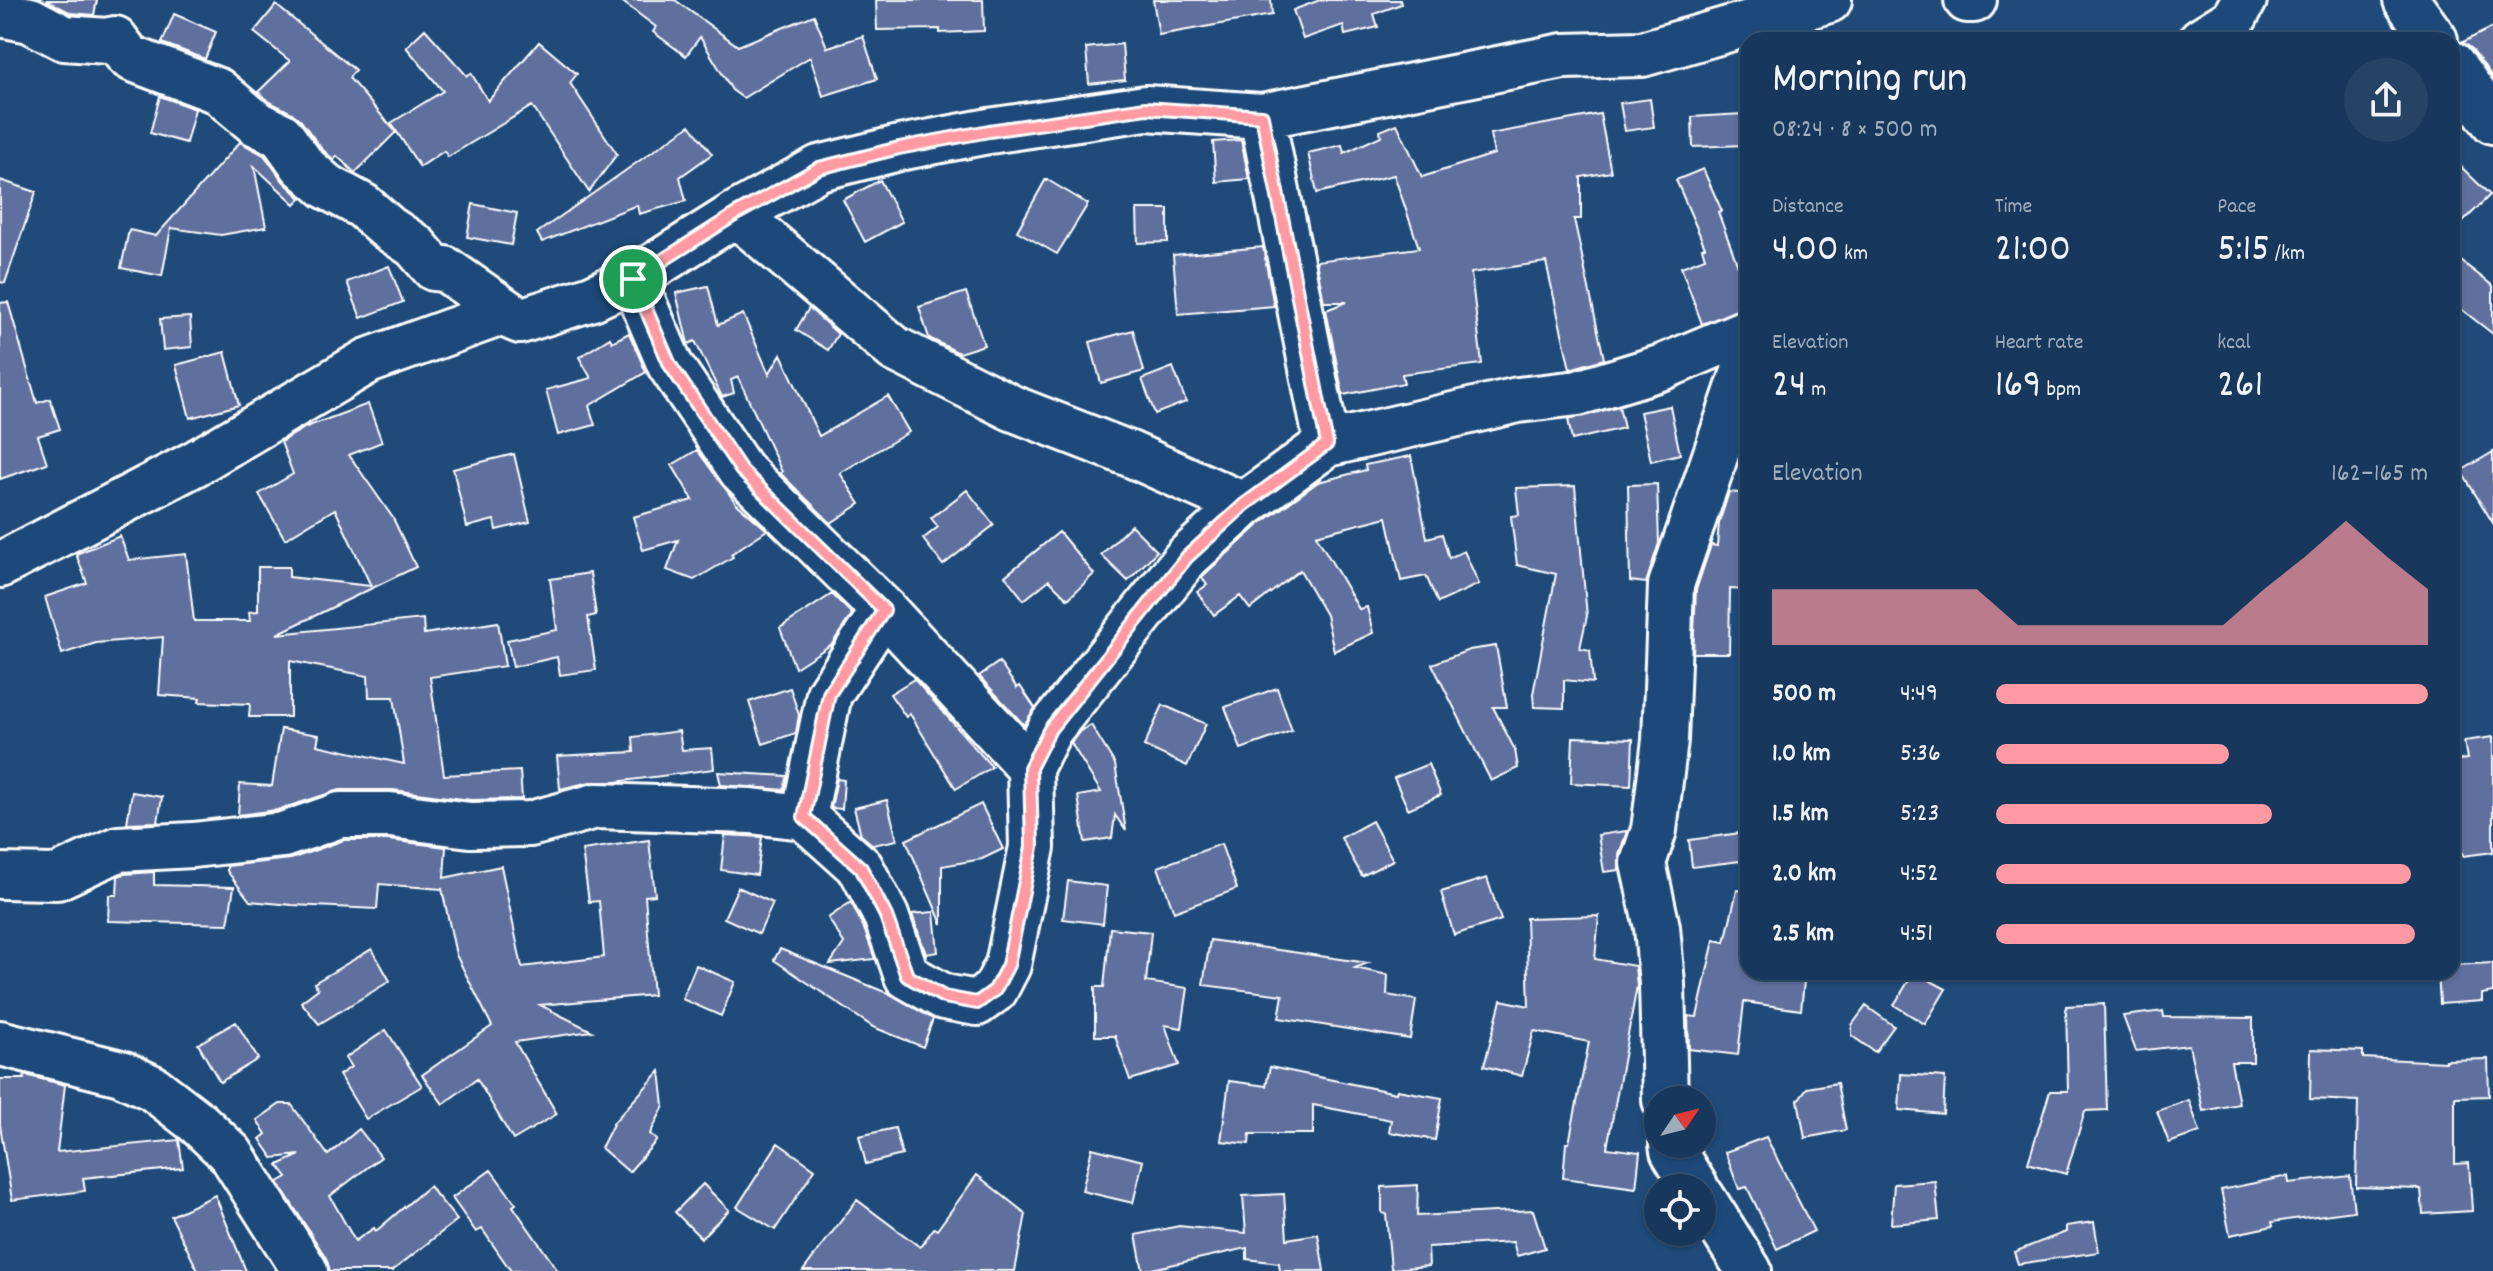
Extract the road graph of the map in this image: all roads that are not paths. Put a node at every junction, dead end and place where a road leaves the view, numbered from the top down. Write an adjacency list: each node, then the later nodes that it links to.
1 (1829, 0): 10 (street)
2 (1967, 0): 3 (street)
3 (1974, 0)
4 (2244, 0): 7 (street)
5 (2406, 0): 8 (street)
6 (0, 14): 14 (street)
7 (2214, 32)
8 (2429, 32)
9 (2460, 75): 11 (street)
10 (1262, 116): 12 (street); 17 (street)
11 (2493, 121)
12 (736, 214): 13 (street); 18 (street)
13 (633, 279): 14 (street); 20 (street)
14 (520, 321): 19 (street)
15 (1740, 334): 17 (street)
16 (1740, 383): 25 (street)
17 (1327, 444): 18 (street)
18 (1244, 505): 21 (street)
19 (0, 565)
20 (884, 610): 21 (street); 22 (street)
21 (1030, 768): 22 (street)
22 (804, 817): 23 (street)
23 (0, 876)
24 (0, 1043): 27 (street)
25 (1665, 1086)
26 (1716, 1219): 28 (street)
27 (305, 1271)
28 (1749, 1271)

